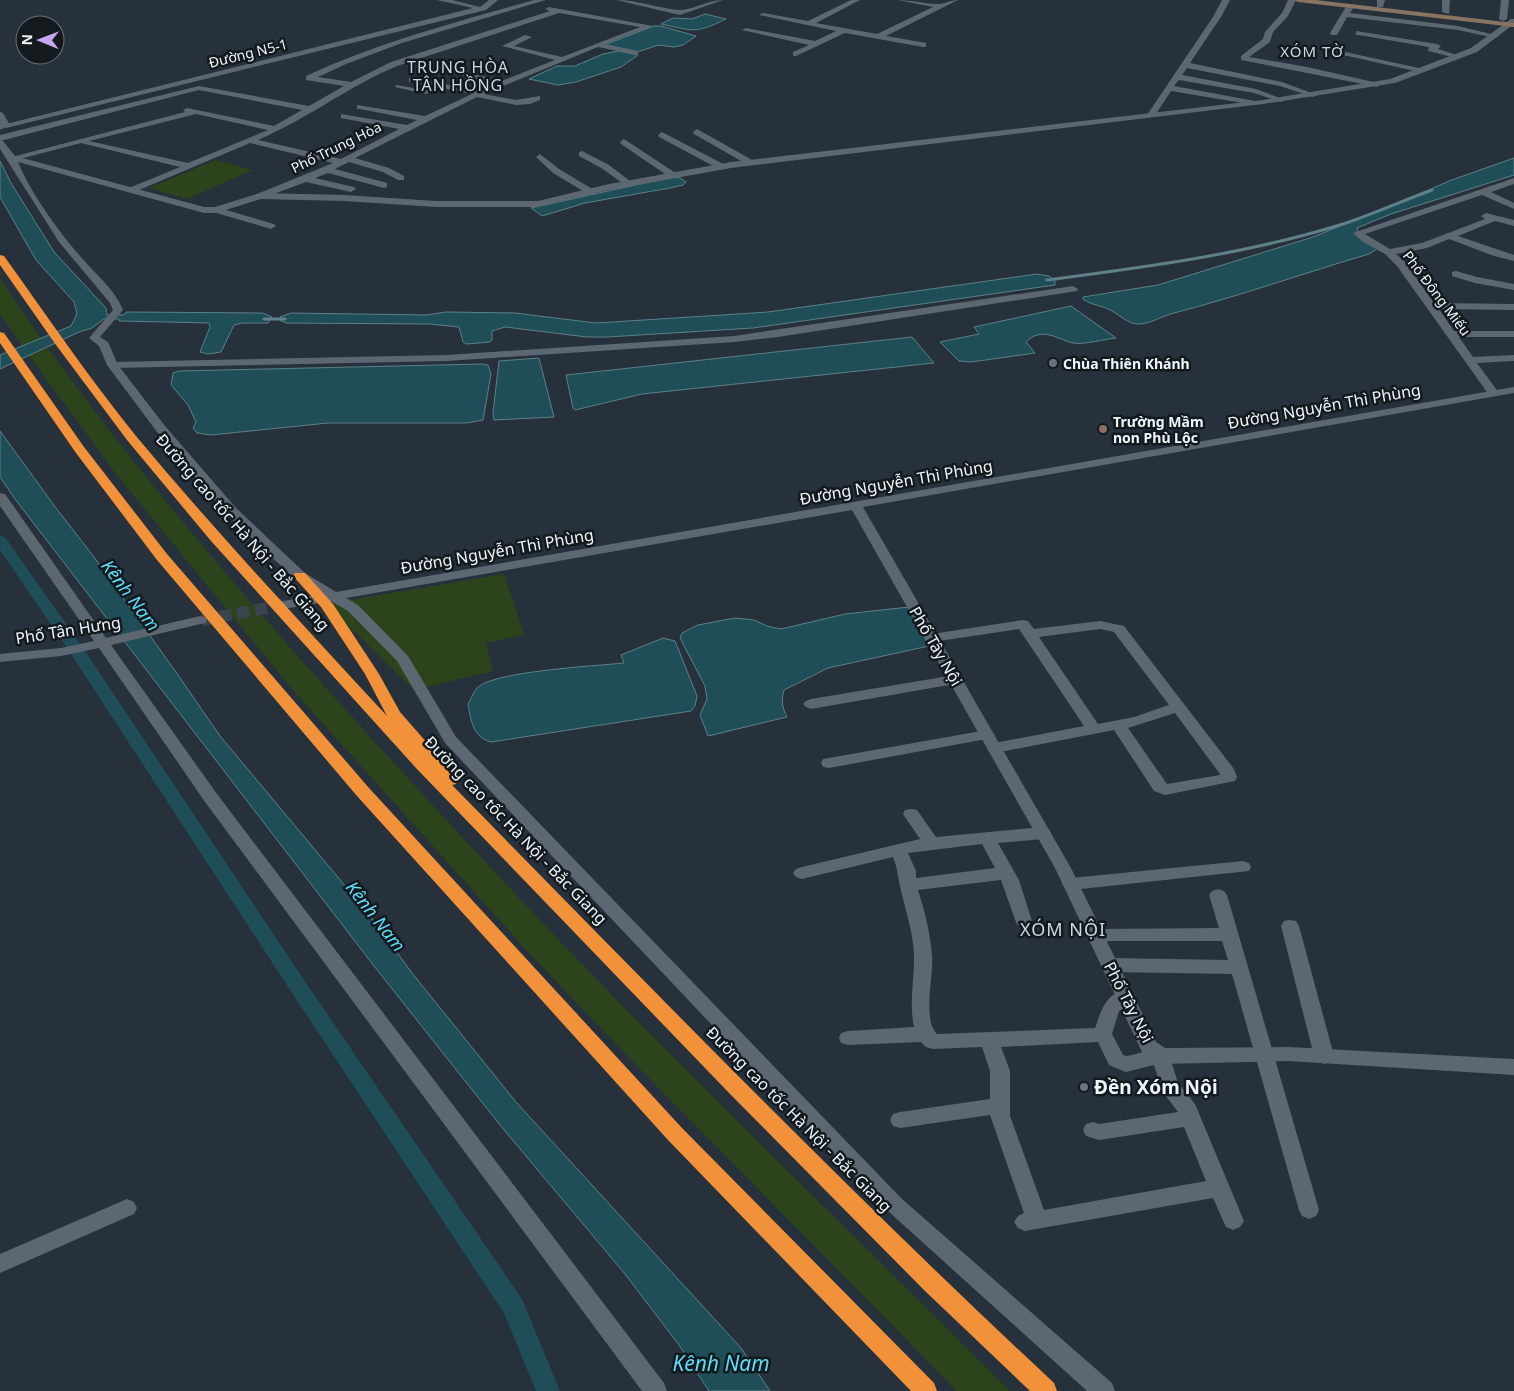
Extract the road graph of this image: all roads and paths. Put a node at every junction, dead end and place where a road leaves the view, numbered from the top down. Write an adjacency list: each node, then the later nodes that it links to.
1 (441, 0): 15 (street)
2 (542, 0): 16 (street)
3 (620, 0): 4 (street)
4 (719, 0)
5 (856, 0): 24 (street)
6 (902, 0): 17 (street)
7 (954, 0): 17 (street)
8 (1226, 0): 40 (street)
9 (1292, 0): 47 (street)
10 (1298, 0): 18 (main road)
11 (1333, 0): 14 (main road)
12 (1446, 0): 20 (street)
13 (1505, 0): 23 (street)
14 (1380, 3): 20 (main road)
15 (489, 4): 16 (street); 68 (street, Đường N5-1)
16 (527, 5): 19 (street); 46 (street)
17 (939, 6): 31 (street)
18 (1351, 6): 22 (street); 23 (main road)
19 (558, 11): 33 (street, Phố Trung Hòa); 46 (street)
20 (1446, 12): 23 (main road)
21 (763, 15): 24 (street)
22 (1347, 15): 27 (street); 29 (street)
23 (1511, 22): 29 (street)
24 (808, 24): 26 (street)
25 (746, 30): 32 (street)
26 (844, 30): 31 (street); 32 (street)
27 (1334, 33)
28 (1359, 33): 38 (street)
29 (1495, 36): 38 (street)
30 (528, 37): 39 (street)
31 (877, 37): 34 (street)
32 (817, 44): 36 (street)
33 (597, 45): 35 (street); 39 (street, Phố Trung Hòa)
34 (923, 45)
35 (632, 53)
36 (796, 54)
37 (1348, 54): 41 (street)
38 (1456, 56): 41 (street)
39 (562, 59): 45 (street, Phố Trung Hòa)
40 (1186, 65): 43 (street); 52 (street)
41 (1419, 70): 47 (street)
42 (452, 72): 45 (street)
43 (1177, 77): 49 (street); 56 (street)
44 (412, 80): 51 (street)
45 (505, 83): 51 (street, Phố Trung Hòa)
46 (353, 85): 62 (street)
47 (1375, 85): 52 (street)
48 (399, 87): 50 (street)
49 (1170, 88): 58 (street); 65 (street)
50 (438, 94)
51 (479, 94): 54 (street); 55 (street, Phố Trung Hòa)
52 (1313, 95): 56 (street)
53 (447, 96): 55 (street)
54 (537, 98)
55 (467, 100): 67 (street, Phố Trung Hòa)
56 (1281, 100): 58 (street)
57 (149, 102): 59 (street); 62 (street); 76 (street)
58 (1255, 103): 65 (street)
59 (168, 106)
60 (360, 107): 67 (street)
61 (177, 108): 63 (street)
62 (310, 109): 70 (street)
63 (196, 112): 70 (street); 74 (street)
64 (0, 115): 68 (street)
65 (1151, 115): 81 (street)
66 (344, 116): 69 (street)
67 (426, 119): 69 (street, Phố Trung Hòa)
68 (3, 126)
69 (408, 128): 80 (street, Phố Trung Hòa)
70 (276, 129): 73 (street)
71 (697, 132): 81 (street)
72 (662, 135): 83 (street)
73 (252, 141): 80 (street); 82 (street)
74 (81, 142): 79 (street); 82 (street)
75 (624, 142): 85 (street)
76 (1, 144): 79 (street)
77 (582, 154): 89 (street)
78 (540, 157): 94 (street)
79 (12, 158): 92 (street, Phố Trung Hòa); 116 (street)
80 (345, 160): 84 (street, Phố Trung Hòa); 86 (street)
81 (751, 163): 83 (street)
82 (190, 166): 92 (street)
83 (722, 167): 85 (street)
84 (326, 170): 87 (street, Phố Trung Hòa); 90 (street)
85 (674, 176): 89 (street)
86 (400, 178)
87 (306, 179): 91 (street); 95 (street, Phố Trung Hòa)
88 (1514, 181): 93 (street, Phố Đông Miếu)
89 (629, 184): 94 (street)
90 (384, 185)
91 (351, 189)
92 (132, 190): 97 (street, Phố Trung Hòa)
93 (1482, 191): 96 (street); 103 (street, Phố Đông Miếu)
94 (591, 192): 95 (street)
95 (260, 196): 97 (street, Phố Trung Hòa)
96 (1514, 206)
97 (216, 210): 101 (street)
98 (1480, 214): 99 (street)
99 (1495, 218): 100 (street); 102 (street)
100 (1514, 223)
101 (271, 226)
102 (1449, 236): 103 (street); 105 (street)
103 (1389, 252): 109 (street, Phố Đông Miếu)
104 (0, 258): 146 (highway, Đường cao tốc Hà Nội - Bắc Giang)
105 (1514, 258)
106 (1456, 274): 107 (street)
107 (1514, 287)
108 (1072, 289): 116 (street)
109 (1432, 306): 110 (street); 111 (street, Phố Đông Miếu)
110 (1514, 307)
111 (1451, 334): 112 (street); 115 (street, Phố Đông Miếu)
112 (1514, 334)
113 (0, 335): 174 (highway)
114 (1514, 358): 115 (street)
115 (1470, 360): 118 (street, Phố Đông Miếu)
116 (114, 365): 121 (street)
117 (1514, 390): 118 (street, Đường Nguyễn Thì Phùng)
118 (1493, 393): 120 (street, Đường Nguyễn Thì Phùng)
119 (0, 496): 127 (street)
120 (856, 506): 122 (street, Đường Nguyễn Thì Phùng); 126 (street, Phố Tây Nội)
121 (300, 576): 122 (highway)
122 (326, 597): 123 (street, Đường Nguyễn Thì Phùng); 146 (highway); 177 (street)
123 (283, 605)
124 (200, 620): 127 (street, Phố Tân Hưng)
125 (1030, 634): 126 (street); 131 (street); 133 (street)
126 (932, 638): 129 (street, Phố Tây Nội)
127 (103, 644): 128 (street, Phố Tân Hưng); 173 (street)
128 (0, 658)
129 (955, 680): 130 (street); 134 (street, Phố Tây Nội)
130 (811, 704)
131 (1178, 707): 132 (street); 132 (street)
132 (1118, 724): 133 (street)
133 (1094, 729): 134 (street)
134 (991, 742): 135 (street); 137 (street, Phố Tây Nội)
135 (829, 762)
136 (911, 814): 139 (street)
137 (1043, 833): 138 (street); 144 (street, Phố Tây Nội)
138 (987, 838): 139 (street); 143 (street)
139 (930, 843): 140 (street)
140 (898, 849): 142 (street); 145 (street)
141 (1243, 867): 144 (street)
142 (802, 873)
143 (1006, 873): 145 (street); 148 (street)
144 (1071, 884): 151 (street, Phố Tây Nội)
145 (908, 885): 155 (street)
146 (549, 894): 172 (highway, Đường cao tốc Hà Nội - Bắc Giang)
147 (1218, 896): 150 (street)
148 (1023, 921)
149 (1290, 926): 161 (street)
150 (1229, 934): 151 (street); 153 (street)
151 (1096, 935): 152 (street, Phố Tây Nội)
152 (1110, 965): 153 (street); 154 (street, Phố Tây Nội)
153 (1238, 967): 159 (street)
154 (1126, 998): 156 (street); 160 (street, Phố Tây Nội)
155 (925, 1034): 157 (street); 158 (street)
156 (1103, 1034): 158 (street); 160 (street)
157 (848, 1038)
158 (989, 1040): 163 (street)
159 (1264, 1054): 160 (street, Phố Tây Nội); 161 (street, Phố Tây Nội); 169 (street)
160 (1161, 1056): 164 (street)
161 (1324, 1056): 162 (street, Phố Tây Nội)
162 (1514, 1067)
163 (1000, 1106): 165 (street); 167 (street)
164 (1190, 1118): 166 (street); 167 (street)
165 (900, 1120)
166 (1093, 1130)
167 (1220, 1188): 170 (street)
168 (126, 1208): 171 (street)
169 (1309, 1210)
170 (1234, 1221)
171 (0, 1264)
172 (933, 1284): 175 (highway, Đường cao tốc Hà Nội - Bắc Giang); 176 (highway)
173 (656, 1391)
174 (926, 1391)
175 (1046, 1391)
176 (1057, 1391)
177 (1104, 1391)

